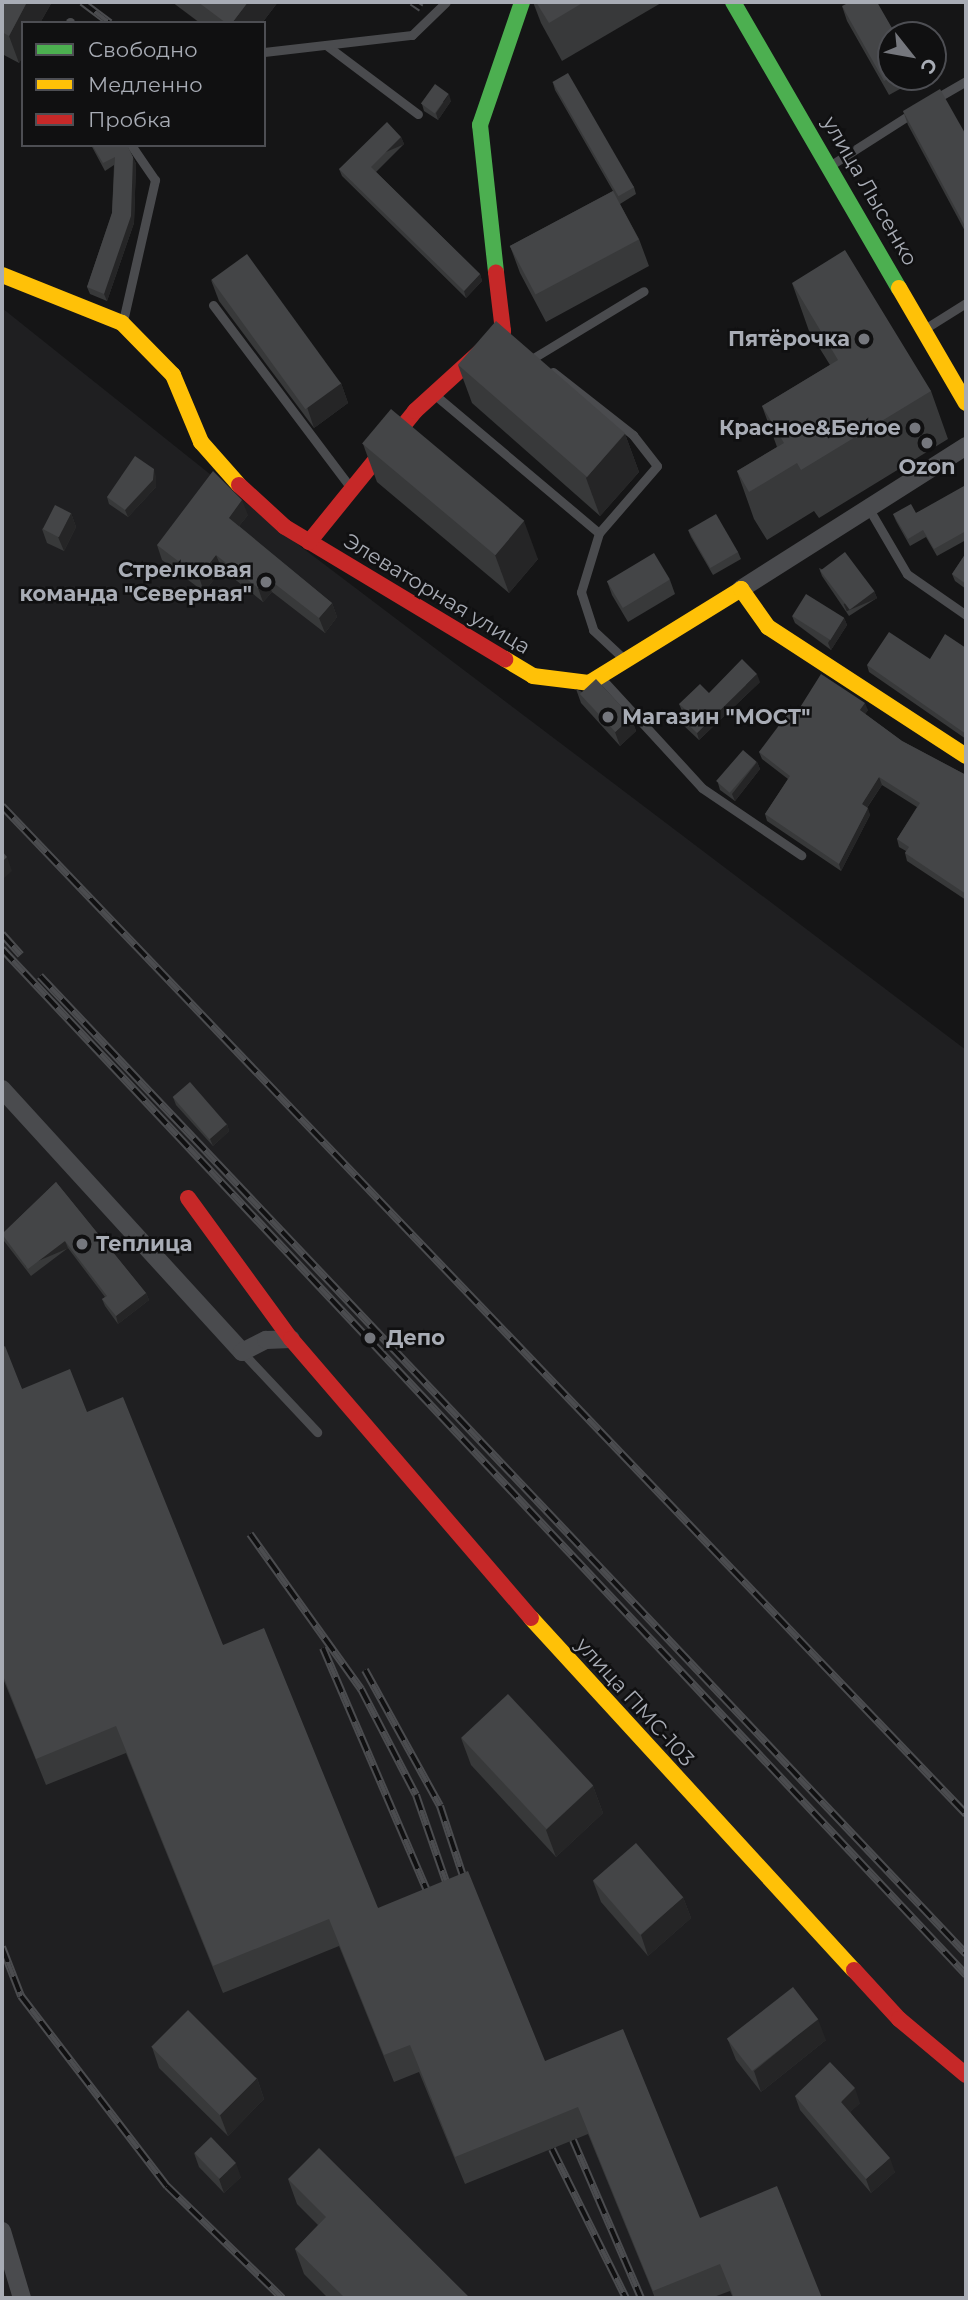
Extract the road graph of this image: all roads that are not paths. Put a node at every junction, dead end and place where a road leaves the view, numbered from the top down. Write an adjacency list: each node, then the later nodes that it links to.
1 (446, 2): 4 (lane)
2 (522, 2): 18 (street)
3 (733, 2): 9 (street, улица Лысенко)
4 (326, 45): 5 (lane); 7 (lane)
5 (266, 52)
6 (966, 81): 9 (lane)
7 (418, 114)
8 (132, 147): 14 (lane)
9 (830, 166): 15 (street, улица Лысенко)
10 (2, 275): 14 (street, Элеваторная улица)
11 (644, 292): 17 (lane)
12 (966, 303): 15 (lane)
13 (213, 305): 21 (lane)
14 (122, 323): 24 (street, Элеваторная улица)
15 (923, 329): 19 (street, улица Лысенко)
16 (524, 349): 17 (lane)
17 (535, 357): 23 (lane)
18 (434, 394): 21 (street); 23 (lane)
19 (966, 403)
20 (966, 446): 22 (street)
21 (351, 489): 24 (street)
22 (869, 509): 25 (street); 26 (lane)
23 (599, 533): 27 (lane)
24 (309, 542): 28 (street, Элеваторная улица)
25 (741, 589): 27 (street, Элеваторная улица); 29 (street)
26 (966, 615)
27 (627, 662): 28 (street, Элеваторная улица)
28 (601, 678): 30 (lane)
29 (966, 756)
30 (801, 855)
31 (2, 1088): 34 (street)
32 (188, 1198): 33 (street, улица ПМС-103)
33 (290, 1339): 34 (street); 36 (street, улица ПМС-103)
34 (242, 1352): 35 (lane)
35 (317, 1432)
36 (966, 2075)
37 (2, 2231): 38 (street)
38 (22, 2298)

